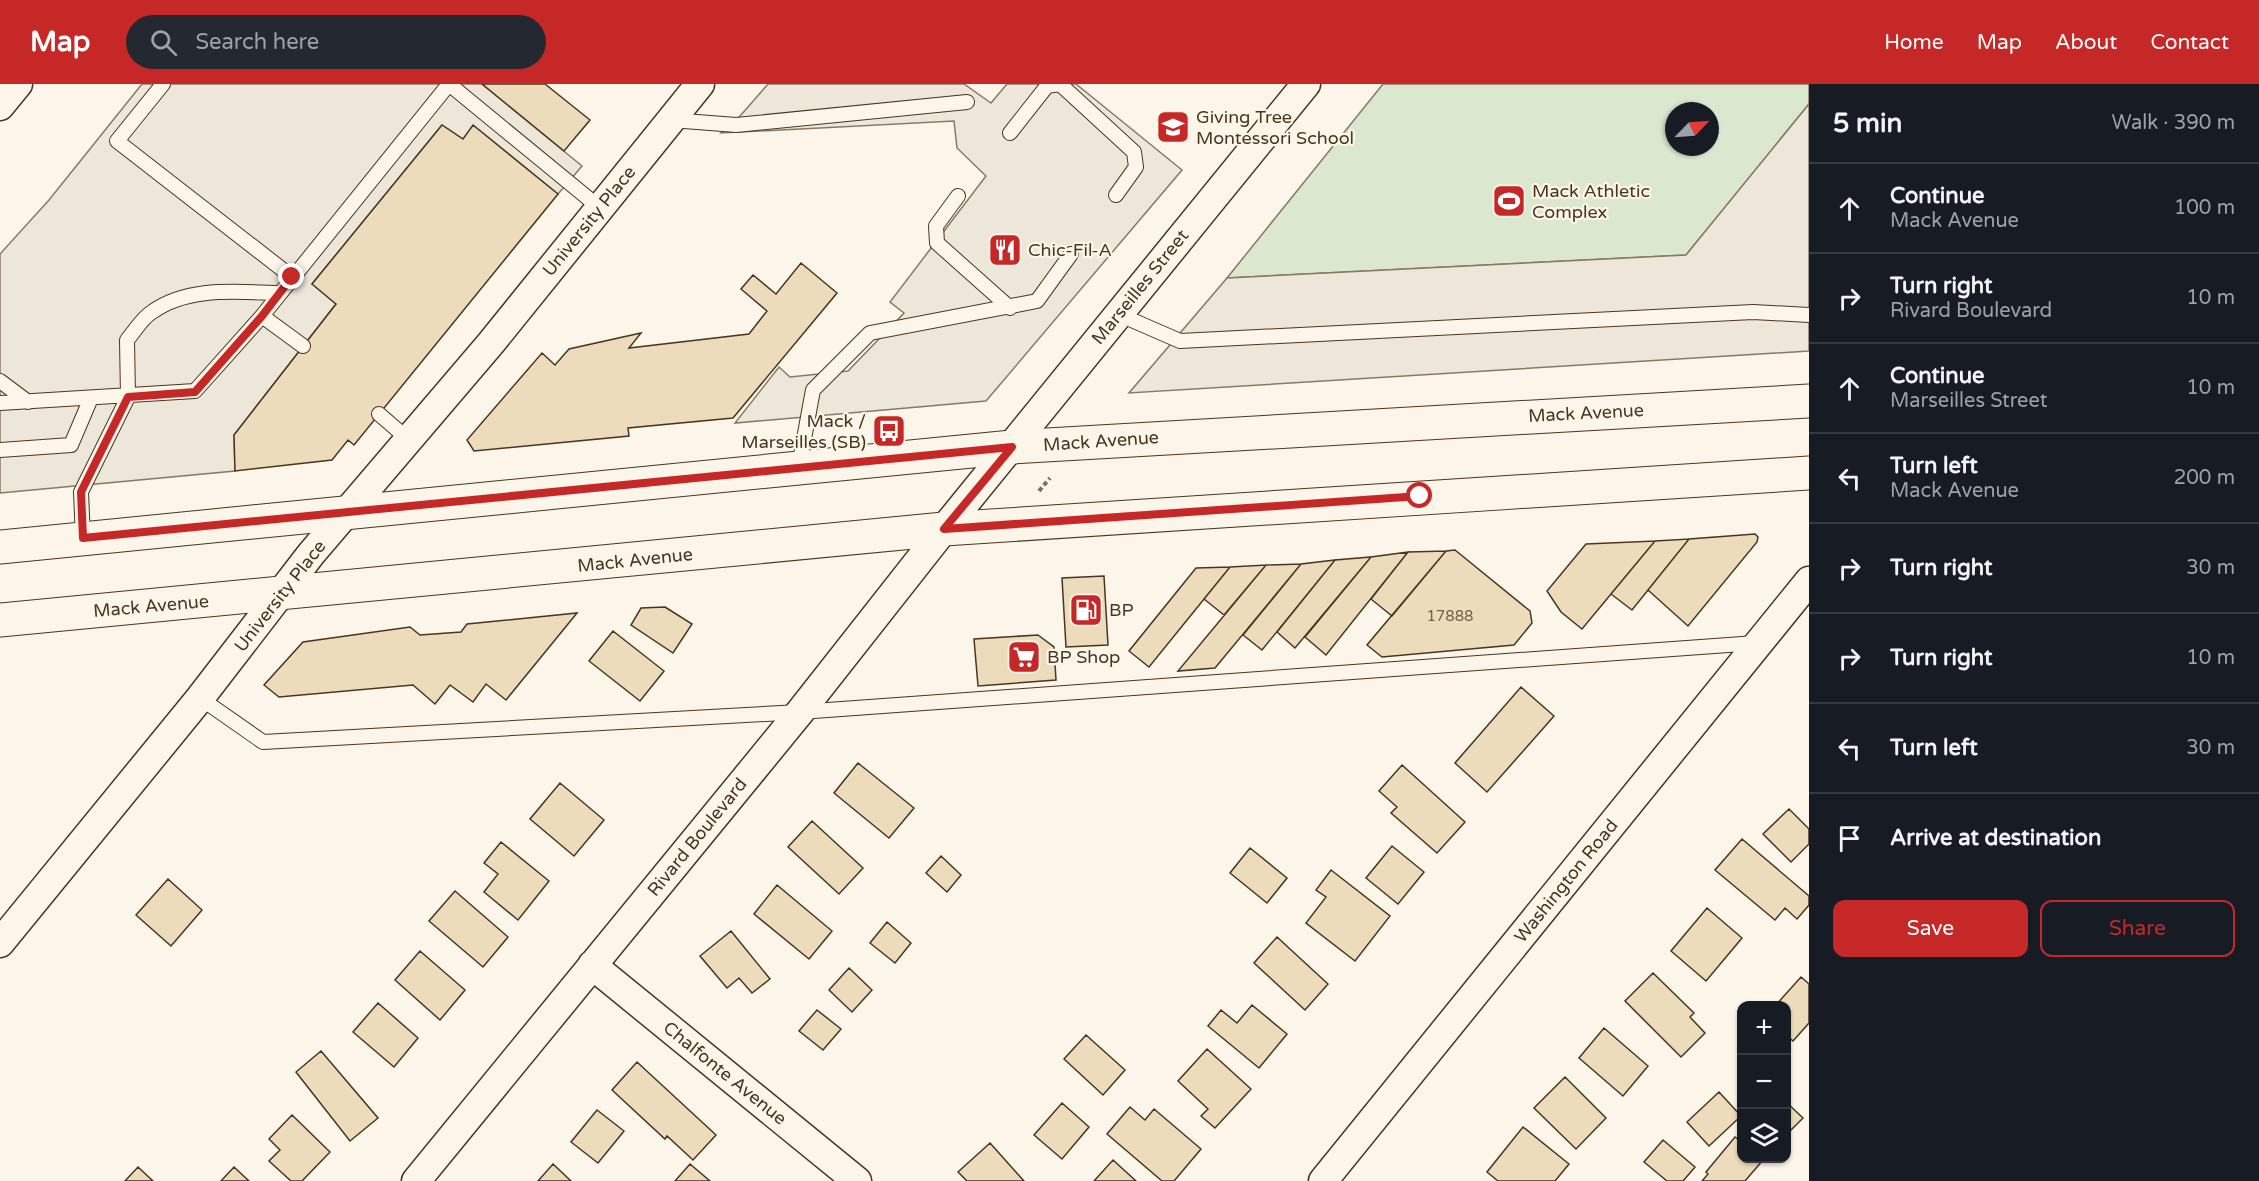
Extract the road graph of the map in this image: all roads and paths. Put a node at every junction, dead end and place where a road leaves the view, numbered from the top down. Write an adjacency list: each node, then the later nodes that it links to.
1 (18, 84): 6 (street)
2 (162, 84): 13 (lane)
3 (700, 84): 7 (street, University Place)
4 (1306, 84): 16 (street, Marseilles Street)
5 (967, 102): 7 (lane)
6 (0, 106)
7 (671, 120): 11 (street, University Place)
8 (1010, 133): 9 (lane)
9 (1116, 195)
10 (958, 196): 15 (lane)
11 (600, 208): 13 (lane); 27 (street, University Place)
12 (1071, 254): 15 (lane)
13 (292, 277): 14 (lane)
14 (279, 293): 18 (lane); 21 (lane)
15 (1010, 308): 30 (lane)
16 (1118, 314): 17 (lane); 28 (street, Marseilles Street)
17 (1809, 315)
18 (262, 316): 19 (lane); 21 (lane)
19 (303, 346)
20 (0, 381): 24 (lane)
21 (128, 397): 22 (lane); 37 (lane)
22 (91, 398): 24 (lane); 29 (lane)
23 (1809, 401): 28 (main road, Mack Avenue)
24 (28, 402): 25 (lane)
25 (0, 403)
26 (379, 414): 27 (lane)
27 (410, 440): 35 (street, University Place)
28 (1012, 447): 30 (main road, Mack Avenue); 33 (street, Marseilles Street)
29 (0, 450)
30 (799, 466): 35 (main road, Mack Avenue)
31 (1809, 473): 36 (main road, Mack Avenue)
32 (1052, 475): 34 (path)
33 (975, 492): 36 (street, Rivard Boulevard)
34 (1034, 496)
35 (350, 511): 37 (main road, Mack Avenue); 40 (street, University Place)
36 (944, 529): 40 (main road, Mack Avenue); 44 (street, Rivard Boulevard)
37 (83, 538): 38 (main road, Mack Avenue)
38 (0, 547)
39 (1806, 590): 42 (street, Washington Road)
40 (279, 594): 41 (main road, Mack Avenue); 43 (street, University Place)
41 (0, 620)
42 (1759, 643): 44 (lane); 49 (street, Washington Road)
43 (200, 698): 44 (lane); 45 (street, University Place)
44 (800, 712): 46 (street, Rivard Boulevard)
45 (0, 943)
46 (592, 965): 47 (street, Rivard Boulevard); 48 (street, Chalfonte Avenue)
47 (417, 1181)
48 (857, 1181)
49 (1323, 1181)

